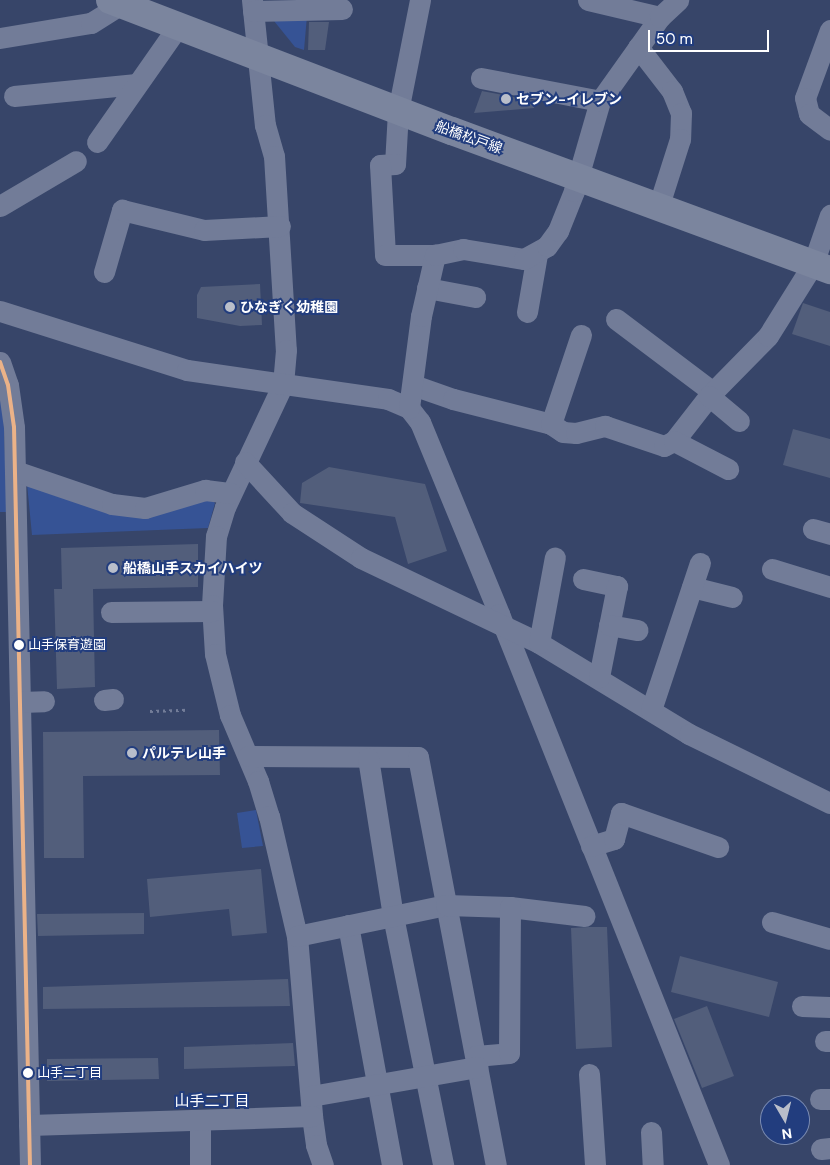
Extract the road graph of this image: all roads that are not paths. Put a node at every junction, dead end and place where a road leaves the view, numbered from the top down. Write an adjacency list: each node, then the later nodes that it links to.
1 (420, 0): 18 (street)
2 (588, 0): 7 (street)
3 (678, 0): 7 (street)
4 (116, 2): 8 (main road, 船橋松戸線); 10 (street)
5 (253, 6): 6 (street); 12 (street)
6 (342, 9)
7 (660, 17): 11 (street)
8 (179, 25): 12 (main road, 船橋松戸線); 15 (street)
9 (830, 30): 14 (street)
10 (0, 38)
11 (638, 47): 17 (street); 23 (street)
12 (256, 54): 18 (main road, 船橋松戸線); 26 (street)
13 (481, 78): 17 (street)
14 (821, 80): 19 (street)
15 (136, 84): 16 (street); 20 (street)
16 (14, 96)
17 (600, 101): 22 (street)
18 (398, 111): 22 (main road, 船橋松戸線); 28 (street)
19 (829, 128)
20 (97, 142)
21 (76, 161): 24 (street)
22 (578, 177): 23 (main road, 船橋松戸線); 27 (street)
23 (659, 205): 29 (main road, 船橋松戸線)
24 (0, 206)
25 (830, 215): 29 (street)
26 (280, 226): 30 (street); 38 (street)
27 (537, 254): 28 (street); 34 (street)
28 (436, 255): 31 (street)
29 (822, 267): 40 (street)
30 (104, 272)
31 (427, 288): 32 (street); 39 (street)
32 (475, 297)
33 (0, 311): 38 (street)
34 (527, 312)
35 (616, 319): 40 (street)
36 (581, 335): 43 (street)
37 (0, 362): 47 (street)
38 (283, 384): 41 (street); 45 (street)
39 (413, 385): 41 (street); 43 (street)
40 (711, 394): 42 (street); 44 (street)
41 (408, 408): 59 (street)
42 (739, 421)
43 (552, 424): 44 (street)
44 (674, 441): 46 (street)
45 (245, 462): 48 (street); 59 (street)
46 (728, 469)
47 (15, 471): 48 (street); 64 (street)
48 (231, 493): 56 (street)
49 (555, 557): 61 (street)
50 (700, 563): 53 (street)
51 (772, 569): 54 (street)
52 (583, 579): 58 (street)
53 (692, 587): 55 (street); 65 (street)
54 (830, 587)
55 (732, 597)
56 (212, 610): 57 (street); 66 (street)
57 (111, 612)
58 (609, 625): 60 (street); 62 (street)
59 (504, 627): 61 (street); 69 (street)
60 (638, 630)
61 (539, 642): 62 (street)
62 (599, 677): 65 (street)
63 (44, 701): 64 (street)
64 (20, 702): 87 (street)
65 (651, 710): 68 (street)
66 (248, 756): 67 (street); 77 (street)
67 (368, 758): 71 (street); 73 (street)
68 (830, 803)
69 (591, 846): 70 (street); 97 (street)
70 (718, 847)
71 (446, 905): 72 (street); 73 (street); 81 (street)
72 (510, 907): 74 (street); 81 (street)
73 (394, 916): 76 (street); 83 (street)
74 (584, 916)
75 (772, 922): 78 (street)
76 (348, 925): 77 (street); 84 (street)
77 (297, 936): 85 (street)
78 (830, 939)
79 (802, 1006): 80 (street)
80 (830, 1007)
81 (477, 1062): 83 (street); 94 (street)
82 (589, 1074): 95 (street)
83 (426, 1076): 84 (street); 93 (street)
84 (377, 1084): 85 (street); 92 (street)
85 (312, 1106): 86 (street); 91 (street)
86 (200, 1120): 87 (street); 90 (street)
87 (29, 1126): 89 (street)
88 (651, 1132): 96 (street)
89 (30, 1165)
90 (200, 1165)
91 (323, 1165)
92 (392, 1165)
93 (443, 1165)
94 (496, 1165)
95 (595, 1165)
96 (653, 1165)
97 (719, 1165)

